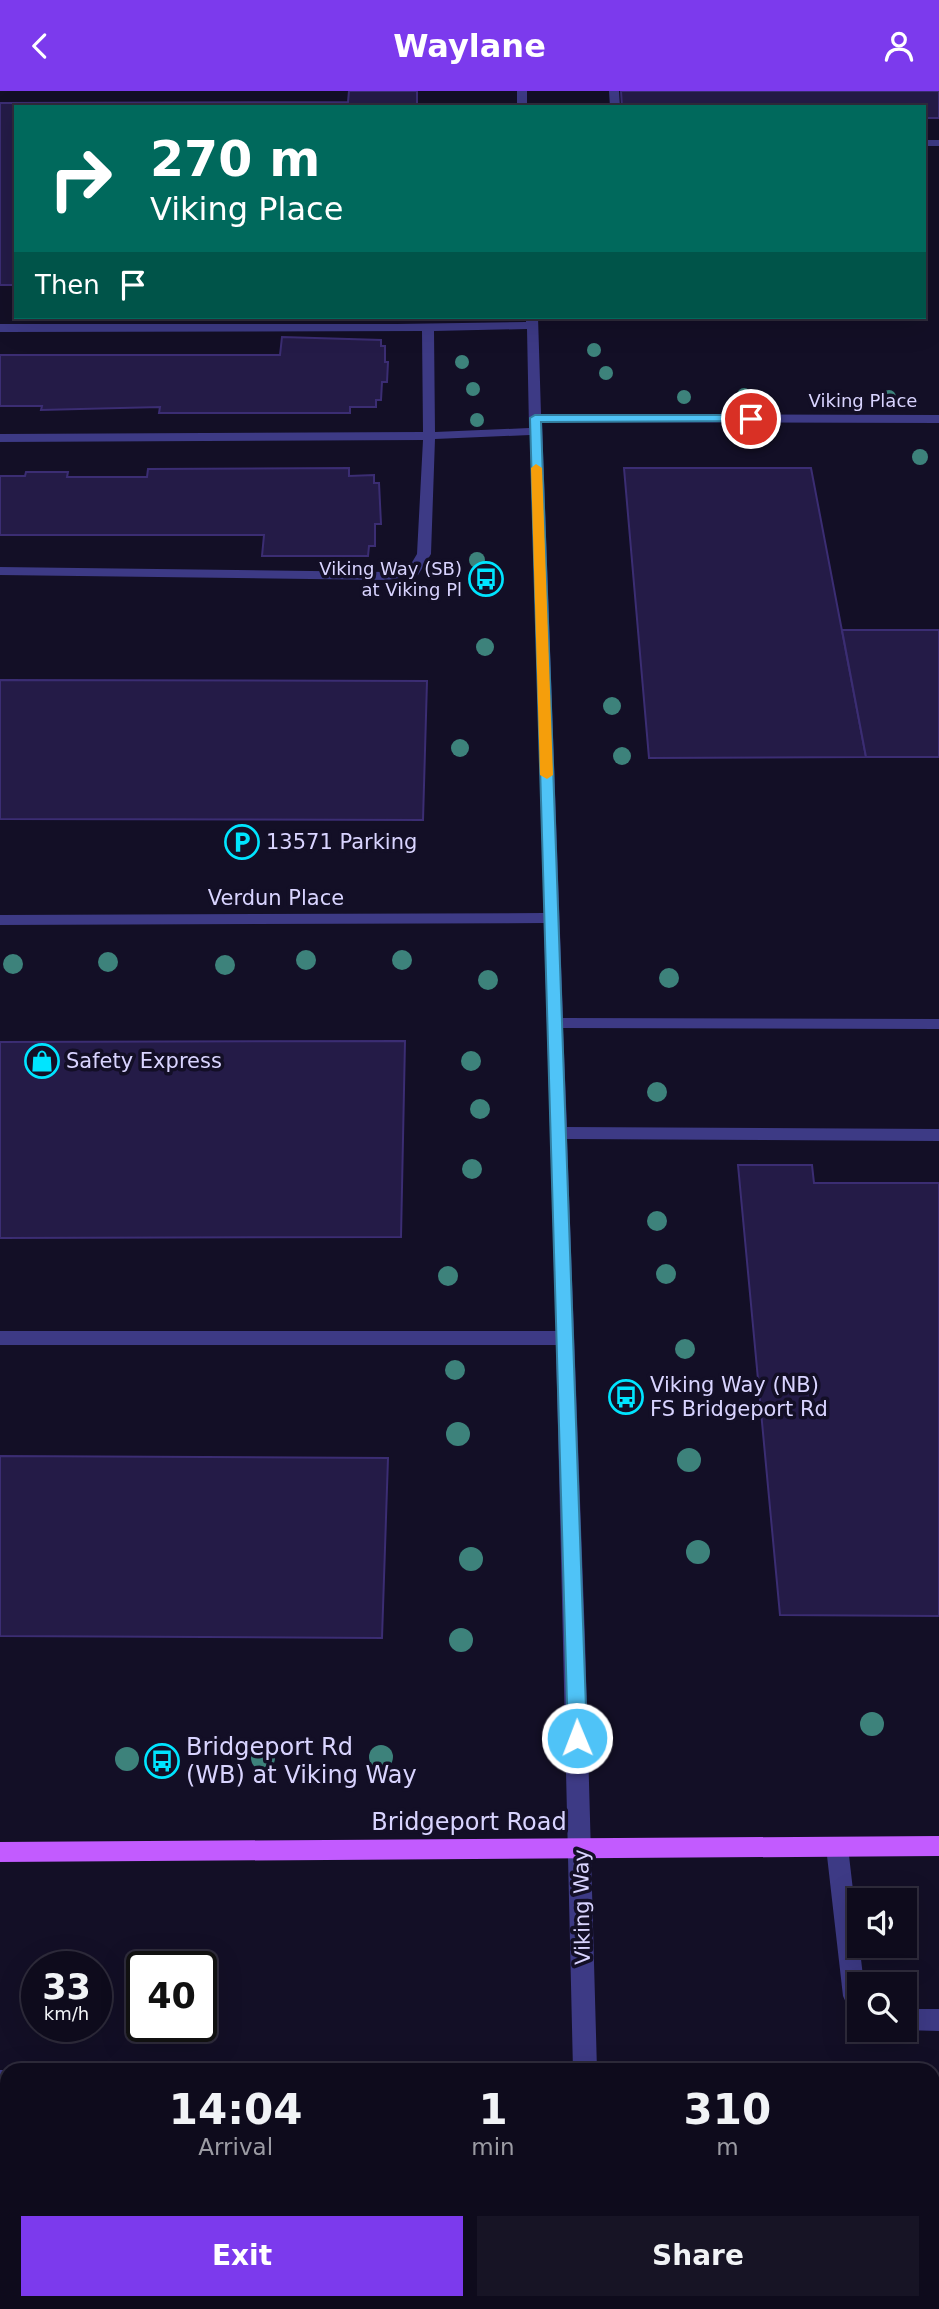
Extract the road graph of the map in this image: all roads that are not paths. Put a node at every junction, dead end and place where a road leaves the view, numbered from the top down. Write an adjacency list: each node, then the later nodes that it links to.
1 (532, 321): 3 (street); 5 (street, Viking Way)
2 (0, 328): 3 (street)
3 (428, 328): 6 (street)
4 (939, 419): 5 (street, Viking Place)
5 (535, 425): 6 (street, Viking Place); 9 (street, Viking Way)
6 (429, 436): 7 (street, Viking Place); 8 (street)
7 (0, 438)
8 (0, 571)
9 (551, 918): 10 (street, Verdun Place); 11 (street, Viking Way)
10 (0, 920)
11 (555, 1023): 12 (street); 13 (street, Viking Way)
12 (939, 1024)
13 (559, 1133): 14 (street); 16 (street, Viking Way)
14 (939, 1135)
15 (0, 1338): 16 (street)
16 (565, 1338): 19 (street, Viking Way)
17 (939, 1846): 18 (main road, Bridgeport Road)
18 (837, 1847): 19 (main road, Bridgeport Road); 21 (street)
19 (580, 1848): 20 (main road, Bridgeport Road); 24 (street, Viking Way)
20 (0, 1852)
21 (851, 1972)
22 (917, 2020): 23 (street)
23 (939, 2020)
24 (584, 2063)

